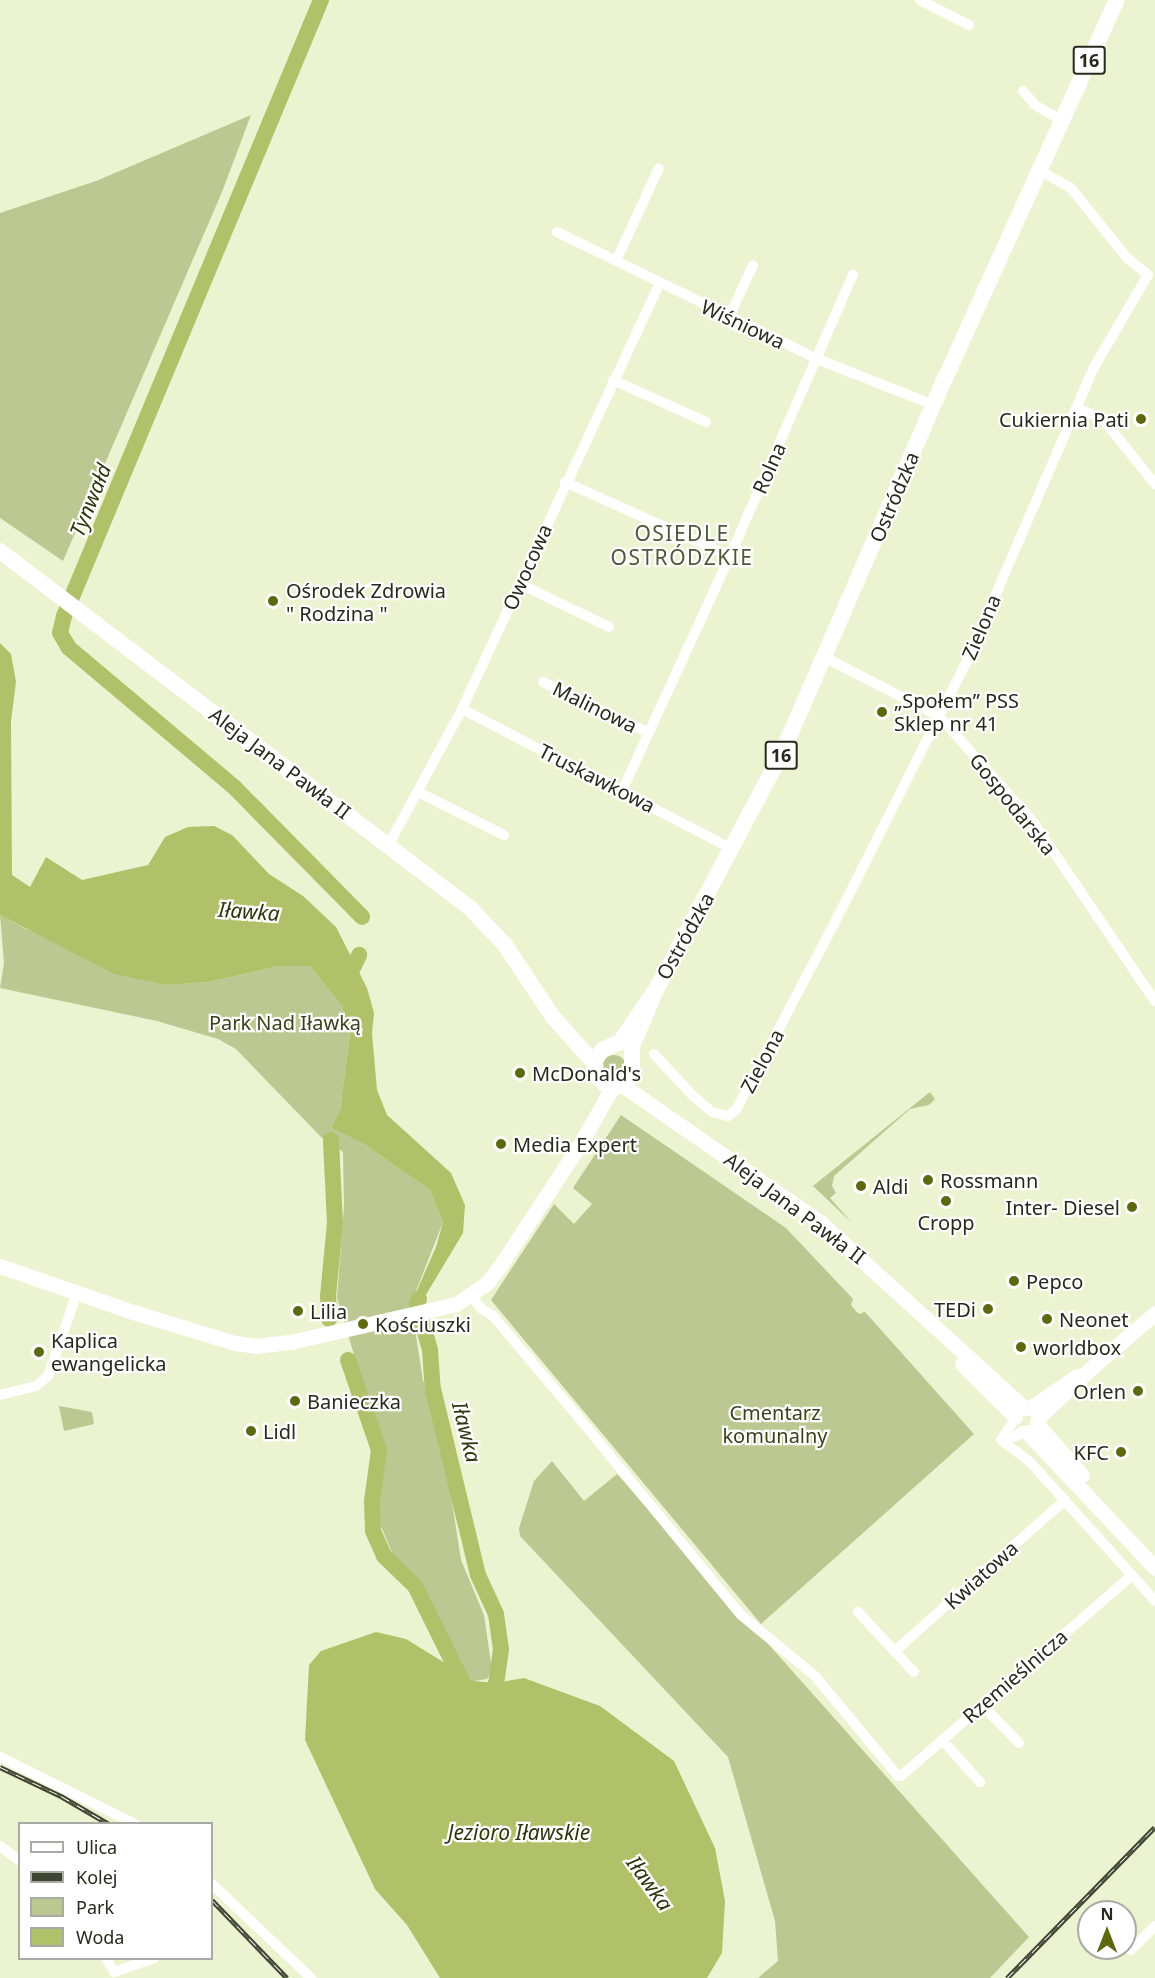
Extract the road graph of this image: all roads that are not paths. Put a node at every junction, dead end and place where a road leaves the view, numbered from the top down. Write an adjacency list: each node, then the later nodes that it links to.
1 (920, 0): 3 (street)
2 (1118, 0): 5 (main road, Ostródzka / 16)
3 (969, 25)
4 (1023, 91): 5 (street)
5 (1061, 120): 7 (main road, Ostródzka / 16)
6 (660, 168): 9 (street)
7 (1039, 170): 13 (street); 18 (main road, Ostródzka / 16)
8 (557, 232): 9 (street, Wiśniowa)
9 (616, 261): 14 (street, Wiśniowa)
10 (753, 265): 15 (street)
11 (1155, 266): 13 (street, Zielona)
12 (853, 275): 16 (street, Rolna)
13 (1148, 275): 19 (street, Zielona)
14 (659, 284): 15 (street, Wiśniowa); 17 (street, Owocowa)
15 (729, 317): 16 (street, Wiśniowa)
16 (817, 359): 18 (street, Wiśniowa); 24 (street, Rolna)
17 (613, 380): 20 (street); 21 (street, Owocowa)
18 (934, 405): 27 (main road, Ostródzka / 16)
19 (1076, 408): 22 (street); 30 (street, Zielona)
20 (706, 422)
21 (566, 482): 24 (street); 25 (street, Owocowa)
22 (1155, 484)
23 (0, 551): 35 (main road, Aleja Jana Pawła II)
24 (730, 556): 31 (street, Rolna)
25 (520, 584): 26 (street); 29 (street, Owocowa)
26 (609, 627)
27 (824, 657): 30 (street, Gospodarska); 36 (main road, Ostródzka / 16)
28 (543, 682): 31 (street, Malinowa)
29 (462, 709): 32 (street, Truskawkowa); 33 (street, Owocowa)
30 (939, 716): 39 (street, Gospodarska); 41 (street, Zielona)
31 (647, 732): 32 (street, Rolna)
32 (622, 791): 36 (street, Truskawkowa)
33 (418, 792): 34 (street); 35 (street, Owocowa)
34 (504, 835)
35 (388, 846): 38 (main road, Aleja Jana Pawła II)
36 (732, 849): 37 (main road, Ostródzka / 16)
37 (657, 987): 40 (main road, Ostródzka / 16); 42 (main road, Ostródzka / 16)
38 (540, 995): 40 (main road, Aleja Jana Pawła II); 43 (main road, Aleja Jana Pawła II)
39 (1155, 1000)
40 (610, 1048): 42 (main road); 43 (main road, Ostródzka / 16)
41 (654, 1054)
42 (633, 1064): 44 (main road, Ostródzka / 16); 45 (main road, Aleja Jana Pawła II)
43 (596, 1071): 44 (main road); 46 (main road, Ostródzka / 16)
44 (619, 1086): 45 (main road, Aleja Jana Pawła II); 46 (main road, Ostródzka / 16)
45 (688, 1129): 52 (main road, Aleja Jana Pawła II)
46 (565, 1164): 49 (main road, Ostródzka / 16)
47 (0, 1266): 48 (main road, 16)
48 (77, 1293): 49 (main road, Ostródzka / 16); 51 (street)
49 (471, 1296): 61 (street, Rzemieślnicza)
50 (1155, 1313): 52 (main road)
51 (0, 1395)
52 (1026, 1420): 53 (street); 54 (main road, Aleja Jana Pawła II)
53 (1065, 1500): 55 (street); 58 (street, Kwiatowa)
54 (1155, 1568)
55 (1132, 1575): 56 (street); 60 (street, Rzemieślnicza)
56 (1155, 1600)
57 (858, 1612): 58 (street)
58 (896, 1650): 59 (street)
59 (914, 1672)
60 (982, 1705): 61 (street, Rzemieślnicza); 62 (street)
61 (942, 1740): 64 (street)
62 (1019, 1743)
63 (0, 1757): 65 (street)
64 (980, 1782)
65 (131, 1822)
66 (0, 1846): 67 (street)
67 (18, 1860)
68 (213, 1885): 73 (street)
69 (1153, 1934): 70 (street)
70 (1137, 1946)
71 (107, 1960): 72 (street)
72 (152, 1960)
73 (311, 1978)

